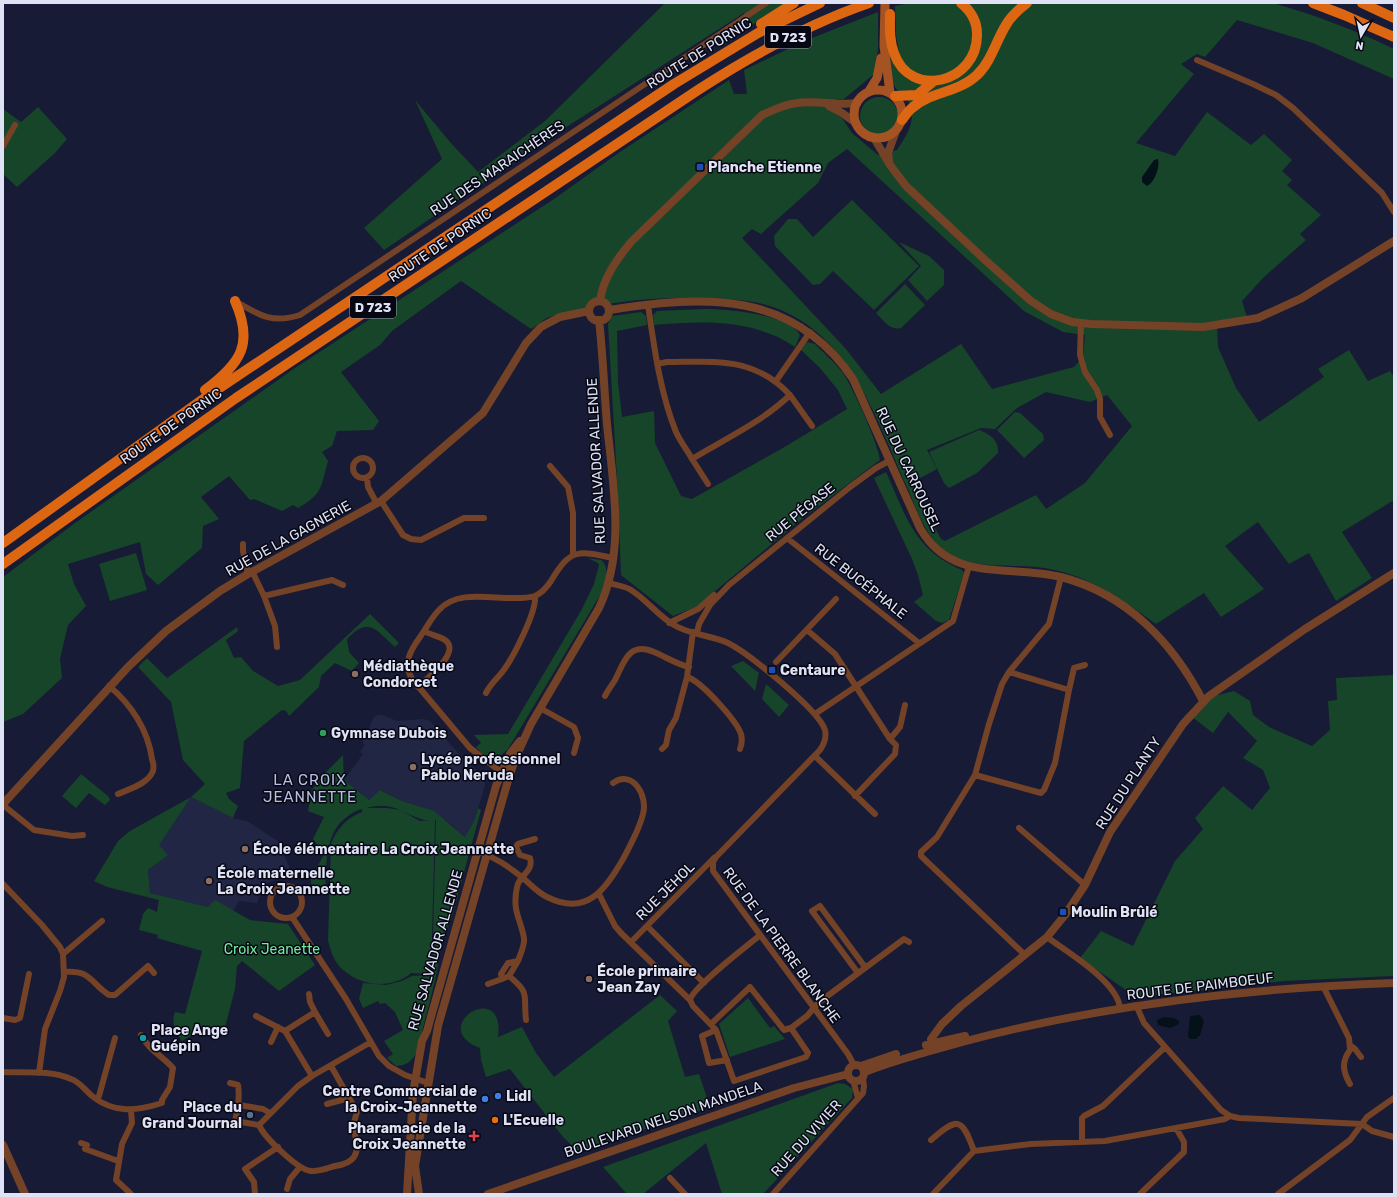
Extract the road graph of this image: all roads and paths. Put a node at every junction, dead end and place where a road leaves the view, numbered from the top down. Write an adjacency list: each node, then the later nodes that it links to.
1 (766, 3): 30 (street, RUE DES MARAICHÈRES)
2 (794, 3): 13 (highway)
3 (820, 3): 13 (highway, ROUTE DE PORNIC / D 723)
4 (869, 3): 56 (highway, ROUTE DE PORNIC / D 723)
5 (887, 3): 11 (main road)
6 (961, 3): 16 (highway)
7 (1027, 3): 21 (highway)
8 (1313, 3): 12 (highway)
9 (1362, 3): 10 (highway)
10 (1394, 18)
11 (888, 20): 14 (main road); 16 (highway)
12 (1394, 37)
13 (742, 42): 41 (highway, ROUTE DE PORNIC / D 723)
14 (884, 46): 17 (main road); 18 (main road)
15 (1197, 60): 28 (street)
16 (934, 81): 18 (highway)
17 (869, 92): 18 (main road); 20 (main road)
18 (892, 95): 21 (main road)
19 (815, 102): 20 (street); 22 (street); 31 (street)
20 (857, 103): 22 (main road)
21 (902, 120): 24 (main road)
22 (856, 123): 25 (main road)
23 (16, 125): 26 (street)
24 (896, 131): 25 (main road); 27 (street)
25 (874, 138): 27 (street)
26 (3, 146)
27 (890, 165): 36 (street)
28 (1394, 212)
29 (1394, 241): 36 (street)
30 (235, 301): 41 (highway)
31 (600, 301): 33 (street); 34 (street)
32 (648, 305): 33 (street, RUE DU CARROUSEL); 37 (street, RUE DU CARROUSEL); 38 (street)
33 (609, 310): 35 (street)
34 (589, 311): 35 (street); 49 (street, RUE DE LA GAGNERIE)
35 (599, 320): 55 (street, RUE SALVADOR ALLENDE)
36 (1081, 323): 43 (street)
37 (810, 332): 39 (street); 45 (street, RUE DU CARROUSEL)
38 (657, 364): 39 (street); 44 (street)
39 (776, 381): 40 (street)
40 (790, 395): 42 (street); 44 (street)
41 (183, 413): 52 (highway, ROUTE DE PORNIC / D 723)
42 (812, 426)
43 (1110, 435)
44 (692, 459): 48 (street)
45 (889, 462): 51 (street, RUE PÉGASE); 57 (street, RUE DU CARROUSEL)
46 (550, 466): 54 (street)
47 (367, 478): 49 (street)
48 (708, 484)
49 (379, 503): 50 (street); 58 (street, RUE DE LA GAGNERIE)
50 (484, 518)
51 (787, 538): 63 (street, RUE PÉGASE); 71 (street, RUE BUCÉPHALE)
52 (3, 543)
53 (243, 544): 58 (street)
54 (573, 555): 55 (street); 65 (street)
55 (613, 558): 61 (street, RUE SALVADOR ALLENDE)
56 (3, 564)
57 (969, 566): 60 (street, RUE DU CARROUSEL); 71 (street)
58 (250, 572): 64 (street); 78 (street, RUE DE LA GAGNERIE)
59 (1394, 573): 84 (street, RUE DU PLANTY)
60 (1061, 577): 76 (street); 84 (street, RUE DU CARROUSEL)
61 (608, 583): 67 (street, RUE DE LA PIERRE BLANCHE); 86 (street, RUE SALVADOR ALLENDE)
62 (343, 585): 64 (street)
63 (729, 585): 67 (street, RUE PÉGASE); 70 (street, RUE PÉGASE)
64 (264, 596): 72 (street)
65 (535, 596): 69 (street); 82 (street)
66 (836, 599): 68 (street)
67 (669, 623): 70 (street, RUE DE LA PIERRE BLANCHE)
68 (806, 630): 73 (street); 79 (street)
69 (424, 631): 80 (street); 80 (street)
70 (695, 632): 75 (street, RUE PÉGASE); 87 (street, RUE DE LA PIERRE BLANCHE)
71 (919, 643): 79 (street)
72 (277, 647)
73 (776, 662)
74 (1085, 664): 81 (street)
75 (689, 667): 77 (street, RUE PÉGASE); 83 (street)
76 (1009, 672): 81 (street); 95 (street)
77 (687, 678): 90 (street, RUE PÉGASE); 91 (street)
78 (109, 686): 98 (street); 100 (street, RUE DE LA GAGNERIE)
79 (856, 686): 87 (street); 89 (street)
80 (418, 687): 94 (street)
81 (1069, 690): 95 (street)
82 (486, 693)
83 (605, 696)
84 (1203, 701): 110 (street, RUE DU PLANTY)
85 (905, 705): 89 (street)
86 (540, 708): 88 (street, RUE SALVADOR ALLENDE); 92 (street)
87 (814, 714): 93 (street, RUE DE LA PIERRE BLANCHE)
88 (531, 724): 94 (street, RUE SALVADOR ALLENDE); 96 (street, RUE SALVADOR ALLENDE)
89 (890, 739): 99 (street)
90 (662, 749)
91 (740, 749)
92 (574, 753)
93 (815, 756): 99 (street); 107 (street, RUE DE LA PIERRE BLANCHE)
94 (501, 773): 96 (street); 105 (street, RUE SALVADOR ALLENDE)
95 (975, 776): 120 (street)
96 (510, 778): 106 (street, RUE SALVADOR ALLENDE)
97 (613, 783): 111 (street)
98 (118, 794)
99 (856, 796): 101 (street)
100 (3, 804): 103 (street)
101 (875, 814)
102 (1019, 828): 110 (street)
103 (83, 835)
104 (535, 839): 108 (street)
105 (476, 851): 106 (street); 163 (street, RUE SALVADOR ALLENDE)
106 (487, 854): 108 (street); 165 (street, RUE SALVADOR ALLENDE)
107 (716, 857): 114 (street, RUE JÉHOL); 115 (street, RUE DE LA PIERRE BLANCHE)
108 (523, 878): 111 (street); 121 (street)
109 (3, 884): 119 (street)
110 (1085, 885): 116 (street, RUE DU PLANTY)
111 (599, 894): 117 (street)
112 (292, 917): 112 (street); 151 (street)
113 (102, 921): 119 (street)
114 (646, 926): 117 (street, RUE JÉHOL); 129 (street)
115 (759, 936): 129 (street); 136 (street, RUE DE LA PIERRE BLANCHE)
116 (1047, 938): 120 (street, RUE DU PLANTY); 137 (street)
117 (631, 942): 134 (street)
118 (909, 942): 122 (street)
119 (63, 954): 123 (street)
120 (1025, 955): 153 (street, RUE DU PLANTY)
121 (518, 961): 127 (street); 128 (street)
122 (865, 967): 124 (street); 124 (street)
123 (64, 972): 126 (street); 160 (street)
124 (858, 973): 136 (street)
125 (29, 974): 140 (street)
126 (154, 974)
127 (510, 976): 128 (street); 141 (street)
128 (502, 979): 131 (street)
129 (704, 983): 134 (street)
130 (1394, 983): 132 (street, ROUTE DE PAIMBOEUF)
131 (488, 984)
132 (1323, 986): 135 (street, ROUTE DE PAIMBOEUF); 152 (street)
133 (309, 994): 138 (street)
134 (690, 1000): 142 (street)
135 (1136, 1005): 137 (street, ROUTE DE PAIMBOEUF); 154 (street)
136 (814, 1008): 144 (street); 158 (street, RUE DE LA PIERRE BLANCHE)
137 (1120, 1008): 153 (street, ROUTE DE PAIMBOEUF)
138 (315, 1012): 146 (street); 147 (street)
139 (256, 1016): 143 (street)
140 (3, 1018)
141 (526, 1020)
142 (711, 1024): 144 (street); 145 (street)
143 (278, 1027): 146 (street); 150 (street)
144 (791, 1028): 156 (street)
145 (716, 1030): 156 (street); 156 (street)
146 (285, 1031): 161 (street)
147 (328, 1034)
148 (141, 1035): 173 (street)
149 (115, 1038): 170 (street)
150 (271, 1042)
151 (371, 1042): 157 (street); 163 (street)
152 (1351, 1046): 155 (street); 166 (street)
153 (931, 1047): 158 (street, ROUTE DE PAIMBOEUF)
154 (1165, 1047): 175 (street); 181 (street)
155 (1361, 1057)
156 (727, 1060)
157 (331, 1066): 161 (street); 167 (street)
158 (861, 1070): 162 (street, BOULEVARD NELSON MANDELA); 162 (street); 168 (street, RUE DU VIVIER)
159 (3, 1072): 160 (street)
160 (39, 1073): 170 (street)
161 (312, 1076): 174 (street)
162 (851, 1077): 168 (street, RUE DU VIVIER); 195 (street, BOULEVARD NELSON MANDELA)
163 (415, 1078): 165 (street); 193 (street, RUE SALVADOR ALLENDE)
164 (230, 1083): 172 (street)
165 (428, 1083): 194 (street, RUE SALVADOR ALLENDE)
166 (1350, 1084)
167 (350, 1098): 171 (street); 187 (street)
168 (858, 1098): 197 (street, RUE DU VIVIER)
169 (1394, 1098): 176 (street)
170 (96, 1099): 173 (street)
171 (327, 1104)
172 (239, 1105): 174 (street); 177 (street)
173 (130, 1110): 186 (street)
174 (270, 1113): 177 (street)
175 (1230, 1116): 176 (street); 178 (street)
176 (1362, 1124): 179 (street); 200 (street)
177 (259, 1125): 184 (street)
178 (1176, 1128): 181 (street); 199 (street)
179 (1394, 1137)
180 (931, 1140): 185 (street)
181 (1082, 1141): 185 (street)
182 (81, 1143): 186 (street)
183 (3, 1145): 190 (street)
184 (278, 1147): 187 (street); 192 (street)
185 (974, 1151): 198 (street)
186 (118, 1161): 191 (street)
187 (300, 1167): 189 (street)
188 (670, 1178): 196 (street)
189 (287, 1189)
190 (25, 1194)
191 (131, 1194)
192 (254, 1194)
193 (407, 1194)
194 (419, 1194)
195 (488, 1194)
196 (685, 1194)
197 (772, 1194)
198 (932, 1194)
199 (1140, 1194)
200 (1278, 1194)

